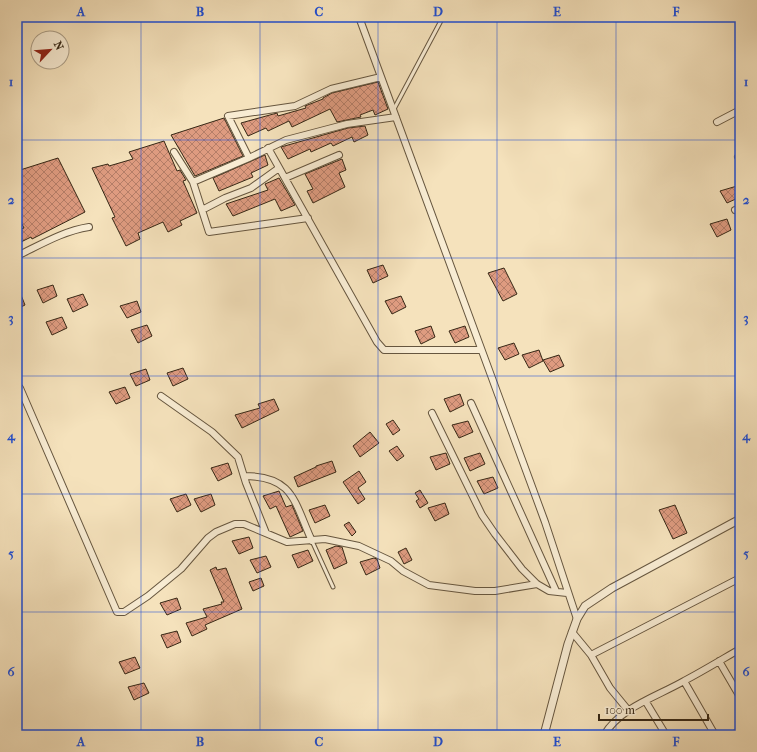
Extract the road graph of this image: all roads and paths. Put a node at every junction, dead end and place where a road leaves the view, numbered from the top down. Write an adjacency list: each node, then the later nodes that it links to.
1 (359, 17): 3 (street)
2 (443, 17): 5 (lane)
3 (381, 77): 5 (street); 11 (street)
4 (740, 110): 7 (street)
5 (393, 111): 6 (street)
6 (396, 117): 8 (street); 19 (street)
7 (718, 122)
8 (268, 148): 11 (street); 12 (street)
9 (174, 152): 14 (street)
10 (339, 155): 13 (street)
11 (249, 158): 14 (street)
12 (279, 168): 13 (street); 15 (street)
13 (285, 178): 16 (street)
14 (193, 182): 15 (street)
15 (202, 210): 16 (street)
16 (308, 218): 19 (street)
17 (89, 226): 18 (street)
18 (17, 256)
19 (481, 350): 32 (street)
20 (20, 388): 26 (street)
21 (161, 396): 24 (street)
22 (471, 403): 31 (street)
23 (432, 413): 29 (street)
24 (244, 476): 26 (street); 27 (street)
25 (740, 520): 33 (street)
26 (266, 533): 27 (street)
27 (312, 540): 29 (street); 30 (lane)
28 (740, 578): 36 (street)
29 (537, 584): 31 (street)
30 (333, 587)
31 (556, 591): 32 (street)
32 (567, 593): 33 (street)
33 (577, 619): 34 (street)
34 (572, 632): 36 (street); 44 (street)
35 (740, 649): 37 (street)
36 (591, 655): 41 (street)
37 (719, 661): 38 (street); 39 (street)
38 (684, 681): 40 (street); 48 (street)
39 (740, 697)
40 (646, 702): 41 (street); 47 (street)
41 (628, 710): 42 (street)
42 (607, 729): 45 (street); 46 (street)
43 (740, 730): 49 (street)
44 (544, 735)
45 (604, 735)
46 (612, 735)
47 (666, 735)
48 (715, 735)
49 (733, 735)

